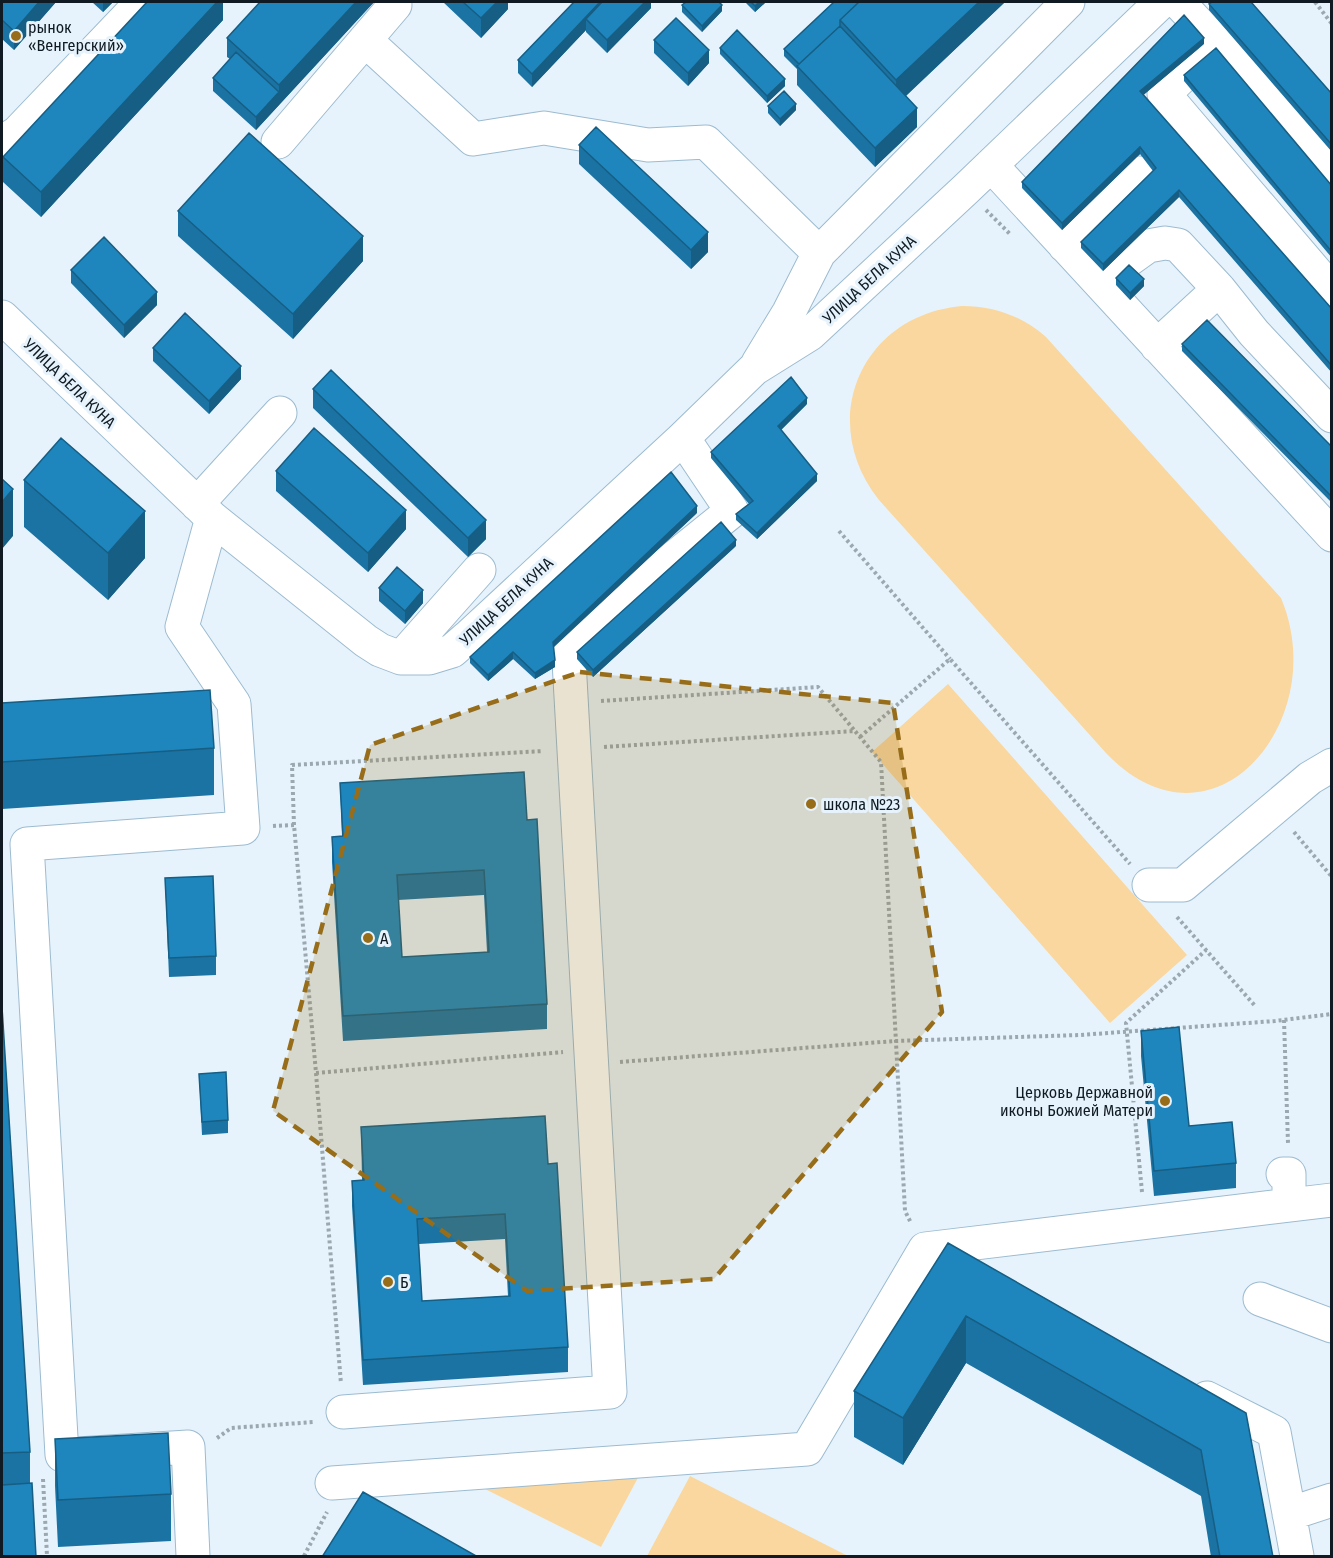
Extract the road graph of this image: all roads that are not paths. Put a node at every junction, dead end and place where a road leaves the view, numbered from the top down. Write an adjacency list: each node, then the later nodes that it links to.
1 (142, 2): 8 (street)
2 (1068, 2): 14 (street)
3 (1161, 2): 10 (street, УЛИЦА БЕЛА КУНА)
4 (1179, 2): 7 (street)
5 (395, 5): 6 (street)
6 (365, 40): 9 (street); 14 (street)
7 (1217, 43): 12 (street); 17 (street)
8 (2, 142)
9 (278, 142)
10 (991, 165): 13 (street); 20 (street, УЛИЦА БЕЛА КУНА)
11 (1139, 173): 13 (street)
12 (1332, 176)
13 (1065, 246): 19 (street)
14 (819, 253): 20 (street)
15 (1120, 266): 16 (street)
16 (1219, 289): 19 (street); 22 (street)
17 (1332, 291)
18 (2, 317): 24 (street, УЛИЦА БЕЛА КУНА)
19 (1157, 346): 25 (street)
20 (754, 369): 23 (street, УЛИЦА БЕЛА КУНА)
21 (280, 412): 24 (street)
22 (1332, 416)
23 (683, 438): 27 (street, УЛИЦА БЕЛА КУНА); 36 (street)
24 (204, 511): 27 (street, УЛИЦА БЕЛА КУНА); 28 (street)
25 (1332, 535)
26 (479, 570): 27 (street)
27 (400, 658)
28 (234, 704): 29 (street); 40 (street)
29 (199, 706)
30 (1332, 765): 31 (street)
31 (1149, 885)
32 (1332, 1200): 38 (street)
33 (1260, 1299): 34 (street)
34 (1332, 1326)
35 (1181, 1384): 39 (street)
36 (343, 1412)
37 (1332, 1500): 39 (street)
38 (379, 1508)
39 (1289, 1514): 41 (street)
40 (193, 1557)
41 (1297, 1557)

